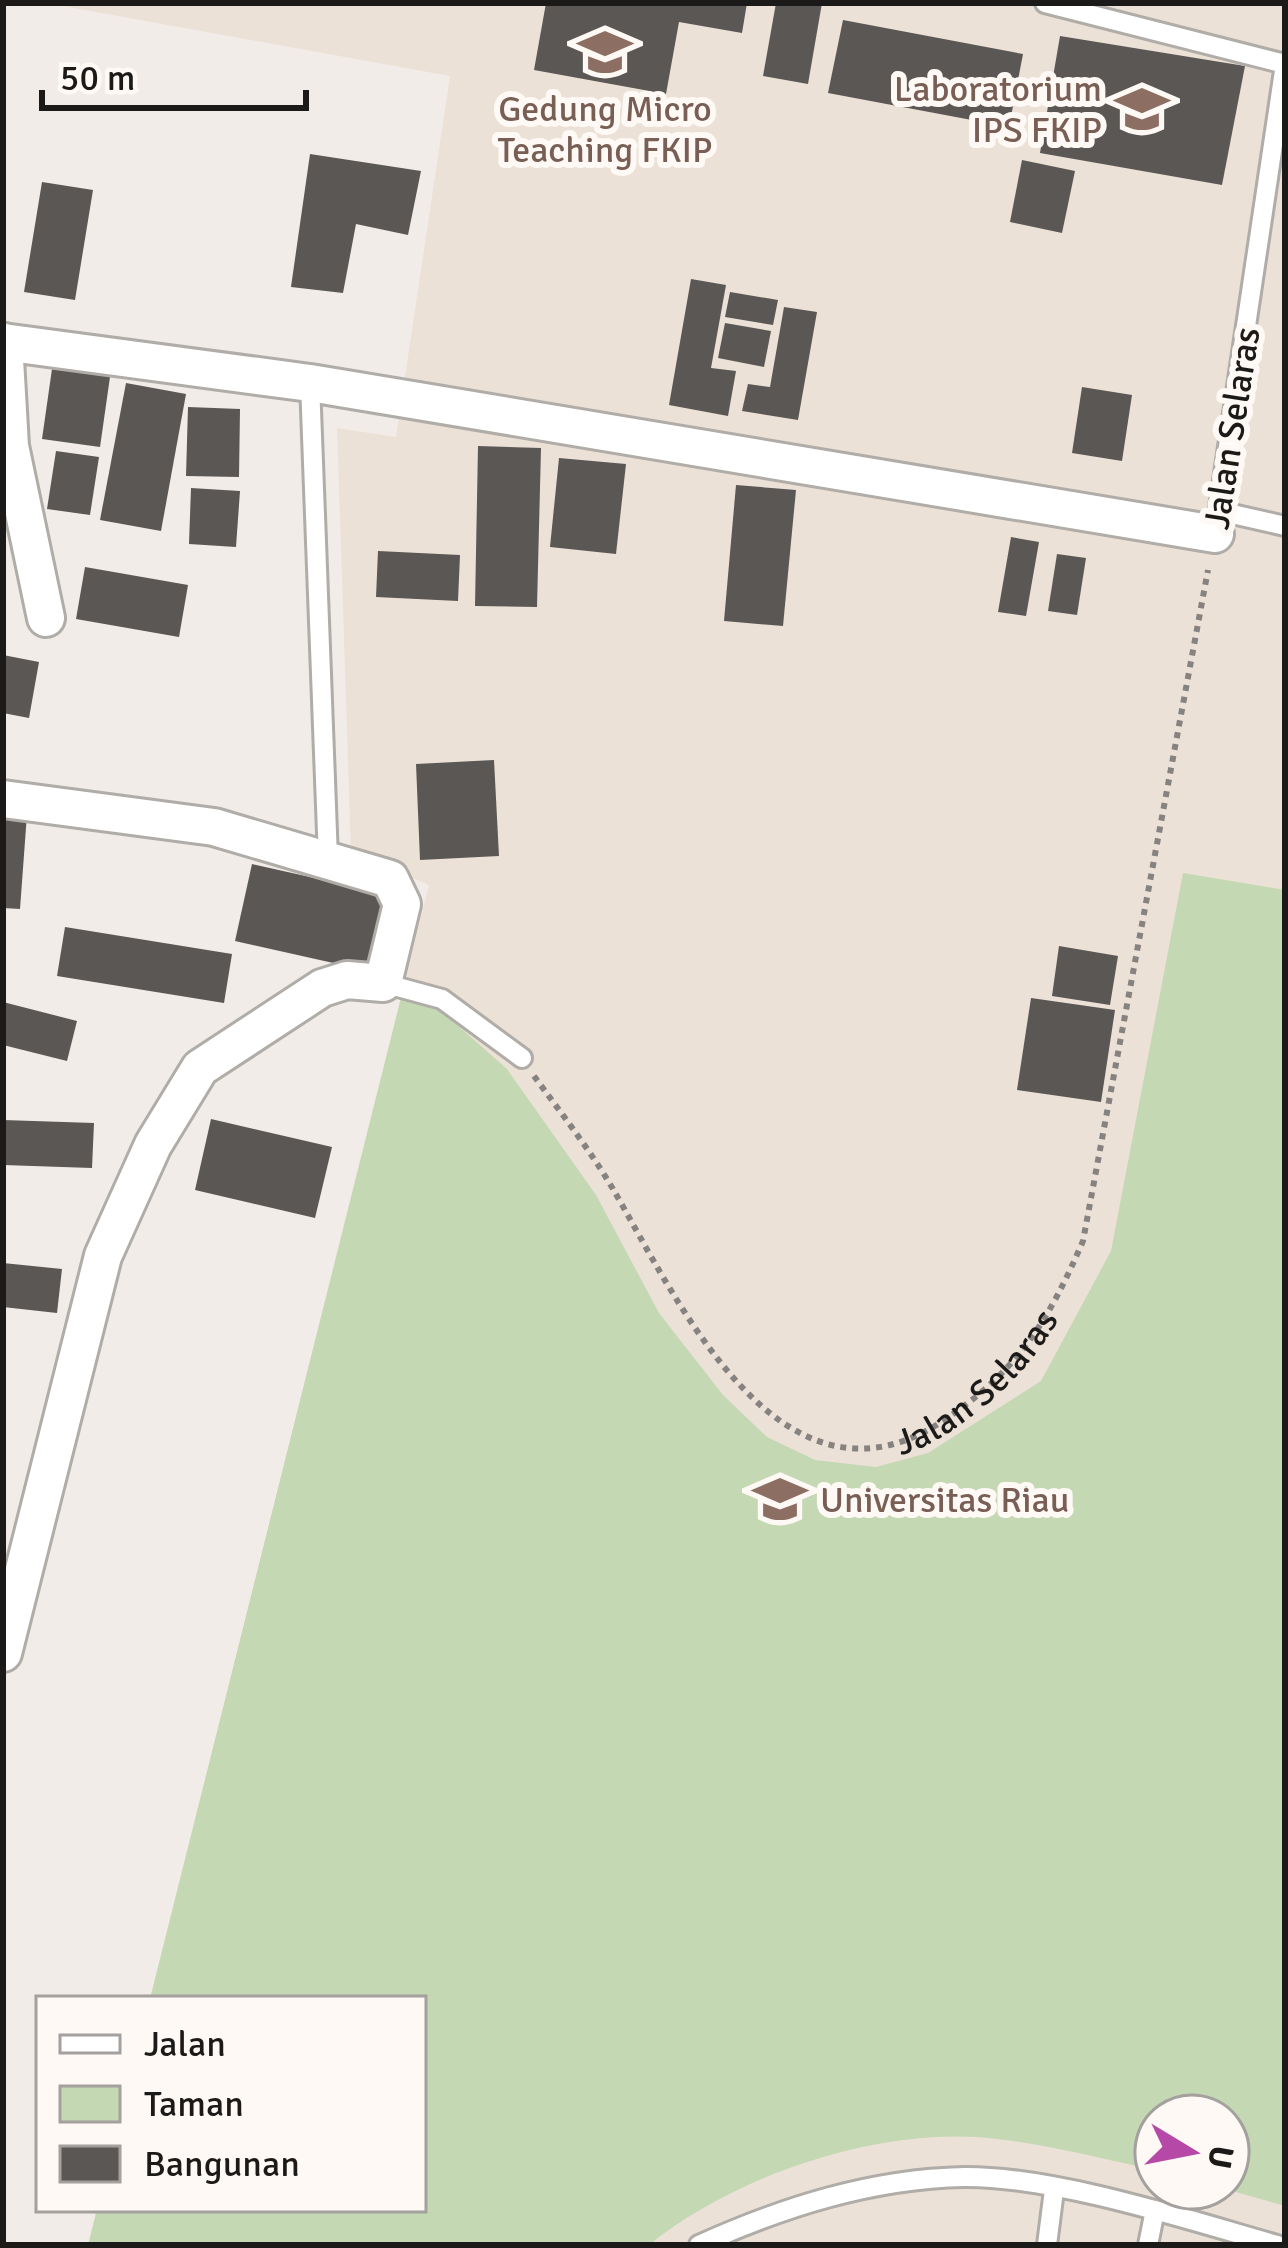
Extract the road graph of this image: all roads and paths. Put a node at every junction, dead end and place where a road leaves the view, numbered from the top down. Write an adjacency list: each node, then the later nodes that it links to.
1 (1045, 3): 2 (lane)
2 (1285, 64): 5 (lane, Jalan Selaras)
3 (3, 342): 4 (street); 7 (street)
4 (310, 382): 5 (street); 9 (lane)
5 (1217, 523): 6 (lane); 11 (path, Jalan Selaras)
6 (1285, 526)
7 (46, 618)
8 (3, 800): 9 (street)
9 (328, 859): 10 (street)
10 (383, 983): 11 (lane); 12 (street)
11 (522, 1058)
12 (14, 1578): 13 (street)
13 (3, 1653)
14 (1054, 2190): 15 (lane); 18 (lane); 19 (lane)
15 (1132, 2205)
16 (1155, 2212): 20 (lane)
17 (1162, 2212): 21 (lane)
18 (699, 2245)
19 (1047, 2245)
20 (1148, 2245)
21 (1277, 2245)

